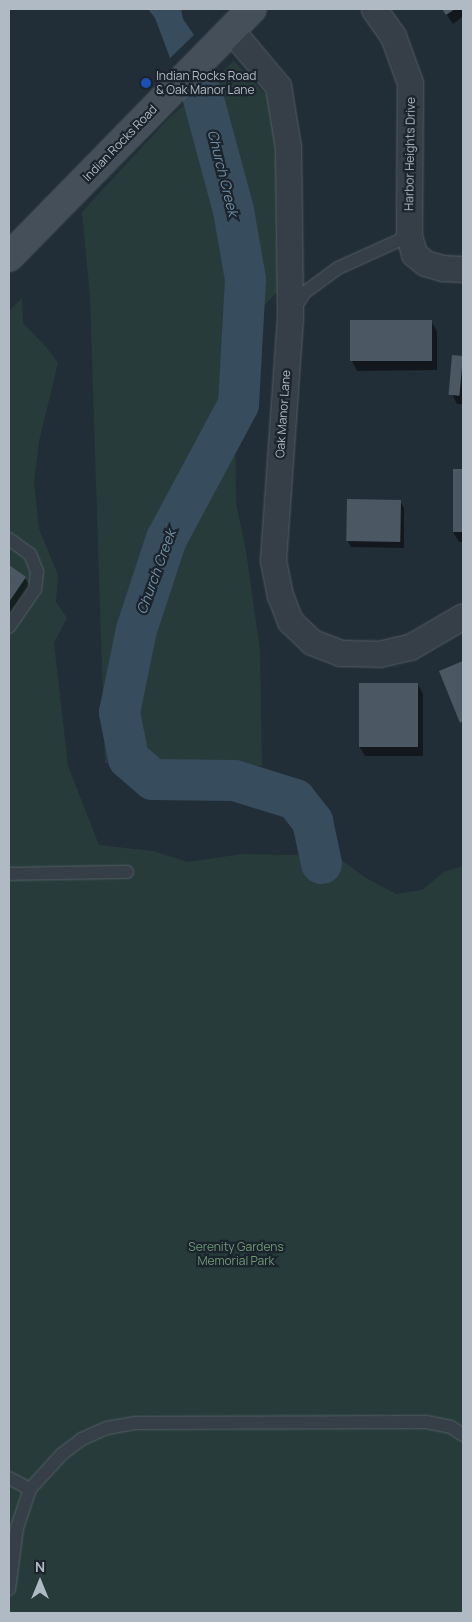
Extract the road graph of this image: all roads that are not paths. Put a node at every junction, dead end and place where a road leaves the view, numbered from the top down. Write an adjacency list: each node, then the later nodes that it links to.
1 (252, 9): 3 (street, Indian Rocks Road)
2 (374, 9): 4 (street, Harbor Heights Drive)
3 (231, 30): 5 (street, Indian Rocks Road); 7 (street, Oak Manor Lane)
4 (409, 236): 6 (street, Harbor Heights Drive); 7 (lane)
5 (9, 257)
6 (463, 269)
7 (290, 317): 9 (street, Oak Manor Lane)
8 (9, 538): 10 (lane)
9 (463, 616)
10 (9, 627)
11 (127, 872): 12 (lane)
12 (9, 874)
13 (463, 1435): 15 (lane)
14 (9, 1478): 15 (lane)
15 (30, 1489): 16 (lane)
16 (9, 1589)

